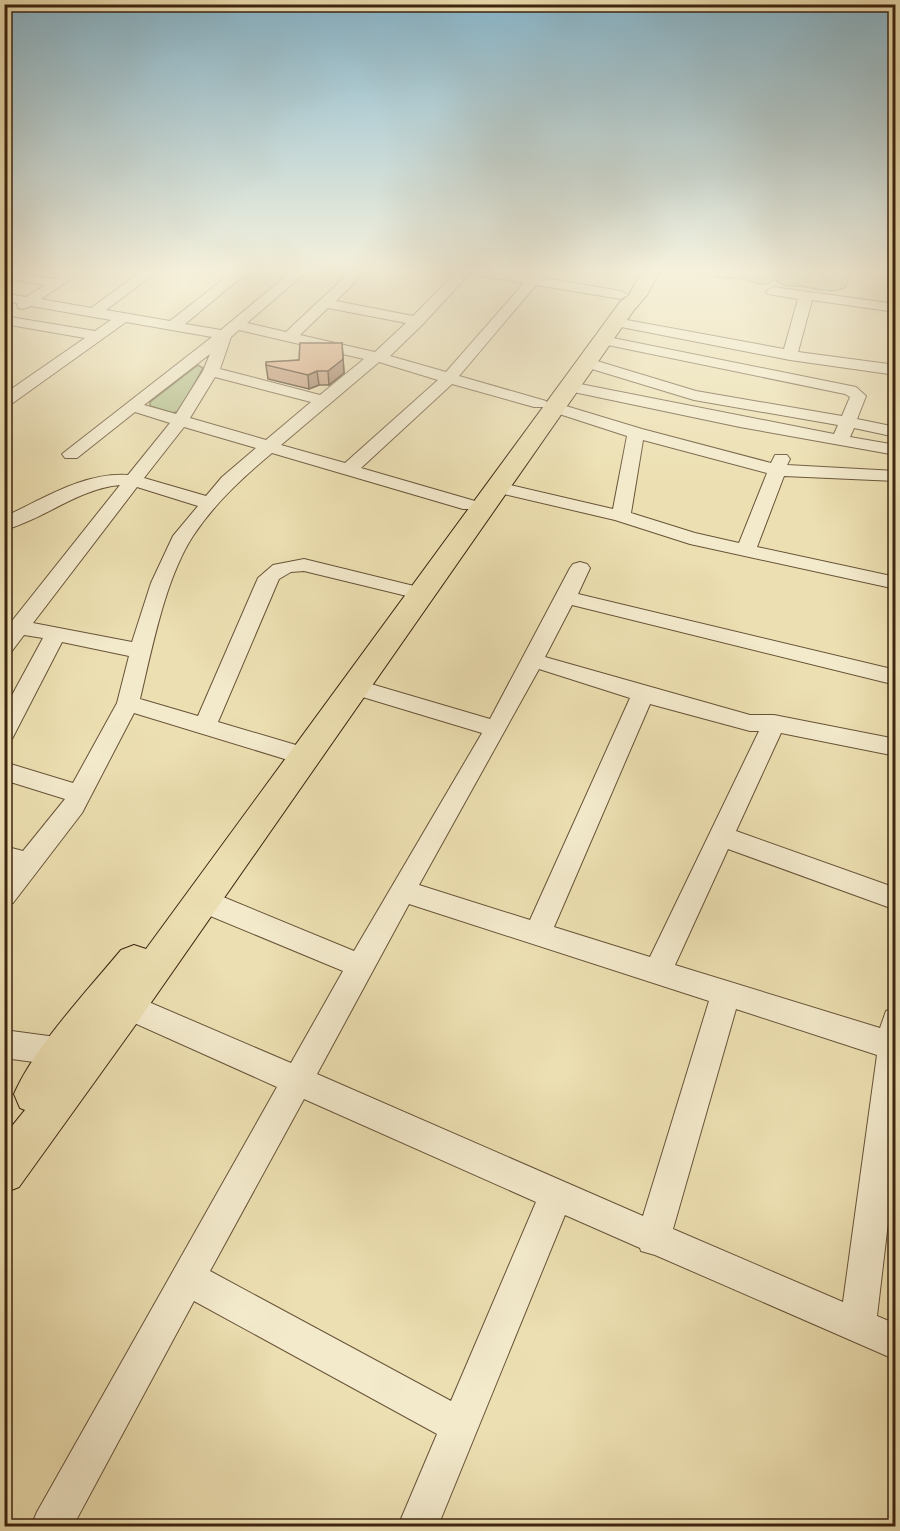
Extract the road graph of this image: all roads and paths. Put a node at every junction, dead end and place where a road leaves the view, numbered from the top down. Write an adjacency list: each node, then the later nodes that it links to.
1 (90, 342): 19 (street)
2 (214, 342): 21 (street)
3 (224, 342): 16 (street)
4 (317, 342): 13 (street)
5 (394, 342): 13 (street)
6 (480, 342): 17 (street)
7 (594, 342): 20 (main road)
8 (601, 342): 14 (main road)
9 (615, 342): 23 (street)
10 (724, 342): 12 (street)
11 (793, 342): 12 (street)
12 (790, 355): 15 (street)
13 (377, 357): 17 (street); 18 (street)
14 (587, 363): 20 (main road); 23 (street)
15 (896, 370)
16 (211, 371): 18 (street); 22 (street)
17 (449, 378): 20 (street); 31 (street)
18 (322, 400): 27 (street)
19 (4, 402)
20 (551, 403): 25 (street); 26 (street); 34 (main road); 36 (main road)
21 (134, 407): 22 (street); 29 (street)
22 (181, 419): 27 (street); 33 (street)
23 (848, 422): 24 (street); 26 (street)
24 (895, 430)
25 (636, 433): 30 (street); 39 (street)
26 (841, 439): 28 (street)
27 (269, 446): 31 (street); 35 (street)
28 (896, 450)
29 (71, 454)
30 (779, 465): 32 (street); 41 (street)
31 (349, 469): 36 (street)
32 (896, 476)
33 (134, 481): 35 (street); 38 (street); 46 (street)
34 (498, 487): 39 (street); 52 (main road)
35 (209, 502): 49 (street)
36 (469, 505): 44 (main road)
37 (4, 506): 38 (street)
38 (24, 515): 40 (street)
39 (621, 516): 41 (street)
40 (4, 524)
41 (746, 551): 43 (street)
42 (580, 568): 45 (street)
43 (896, 583)
44 (407, 590): 56 (street); 60 (main road)
45 (566, 597): 50 (street); 51 (street)
46 (20, 627): 47 (street); 48 (street)
47 (56, 634): 49 (street); 58 (street)
48 (4, 646)
49 (141, 651): 54 (street)
50 (532, 660): 53 (street); 57 (street)
51 (896, 678)
52 (354, 687): 57 (street); 69 (main road)
53 (643, 694): 55 (street); 70 (street)
54 (128, 704): 56 (street); 62 (street)
55 (774, 723): 59 (street); 63 (street)
56 (205, 726): 60 (street)
57 (496, 729): 66 (street)
58 (4, 733)
59 (896, 748)
60 (288, 751): 74 (main road)
61 (4, 771): 62 (street)
62 (80, 794): 65 (street)
63 (721, 836): 68 (street); 72 (street)
64 (4, 855): 65 (street)
65 (30, 864): 67 (street)
66 (402, 891): 70 (street); 71 (street)
67 (4, 895)
68 (896, 899)
69 (201, 900): 71 (street); 74 (main road)
70 (537, 935): 72 (street)
71 (361, 966): 78 (street)
72 (658, 971): 73 (street)
73 (726, 993): 75 (street); 82 (street)
74 (116, 1001): 77 (main road); 78 (street)
75 (894, 1033): 84 (street)
76 (4, 1044): 77 (street)
77 (76, 1054): 79 (main road); 80 (main road)
78 (297, 1082): 81 (street); 83 (street)
79 (4, 1134)
80 (4, 1172)
81 (556, 1196): 82 (street); 86 (street)
82 (653, 1239): 84 (street)
83 (189, 1279): 86 (street); 87 (street)
84 (858, 1327): 85 (street)
85 (896, 1342)
86 (460, 1426): 88 (street)
87 (51, 1527)
88 (418, 1527)

